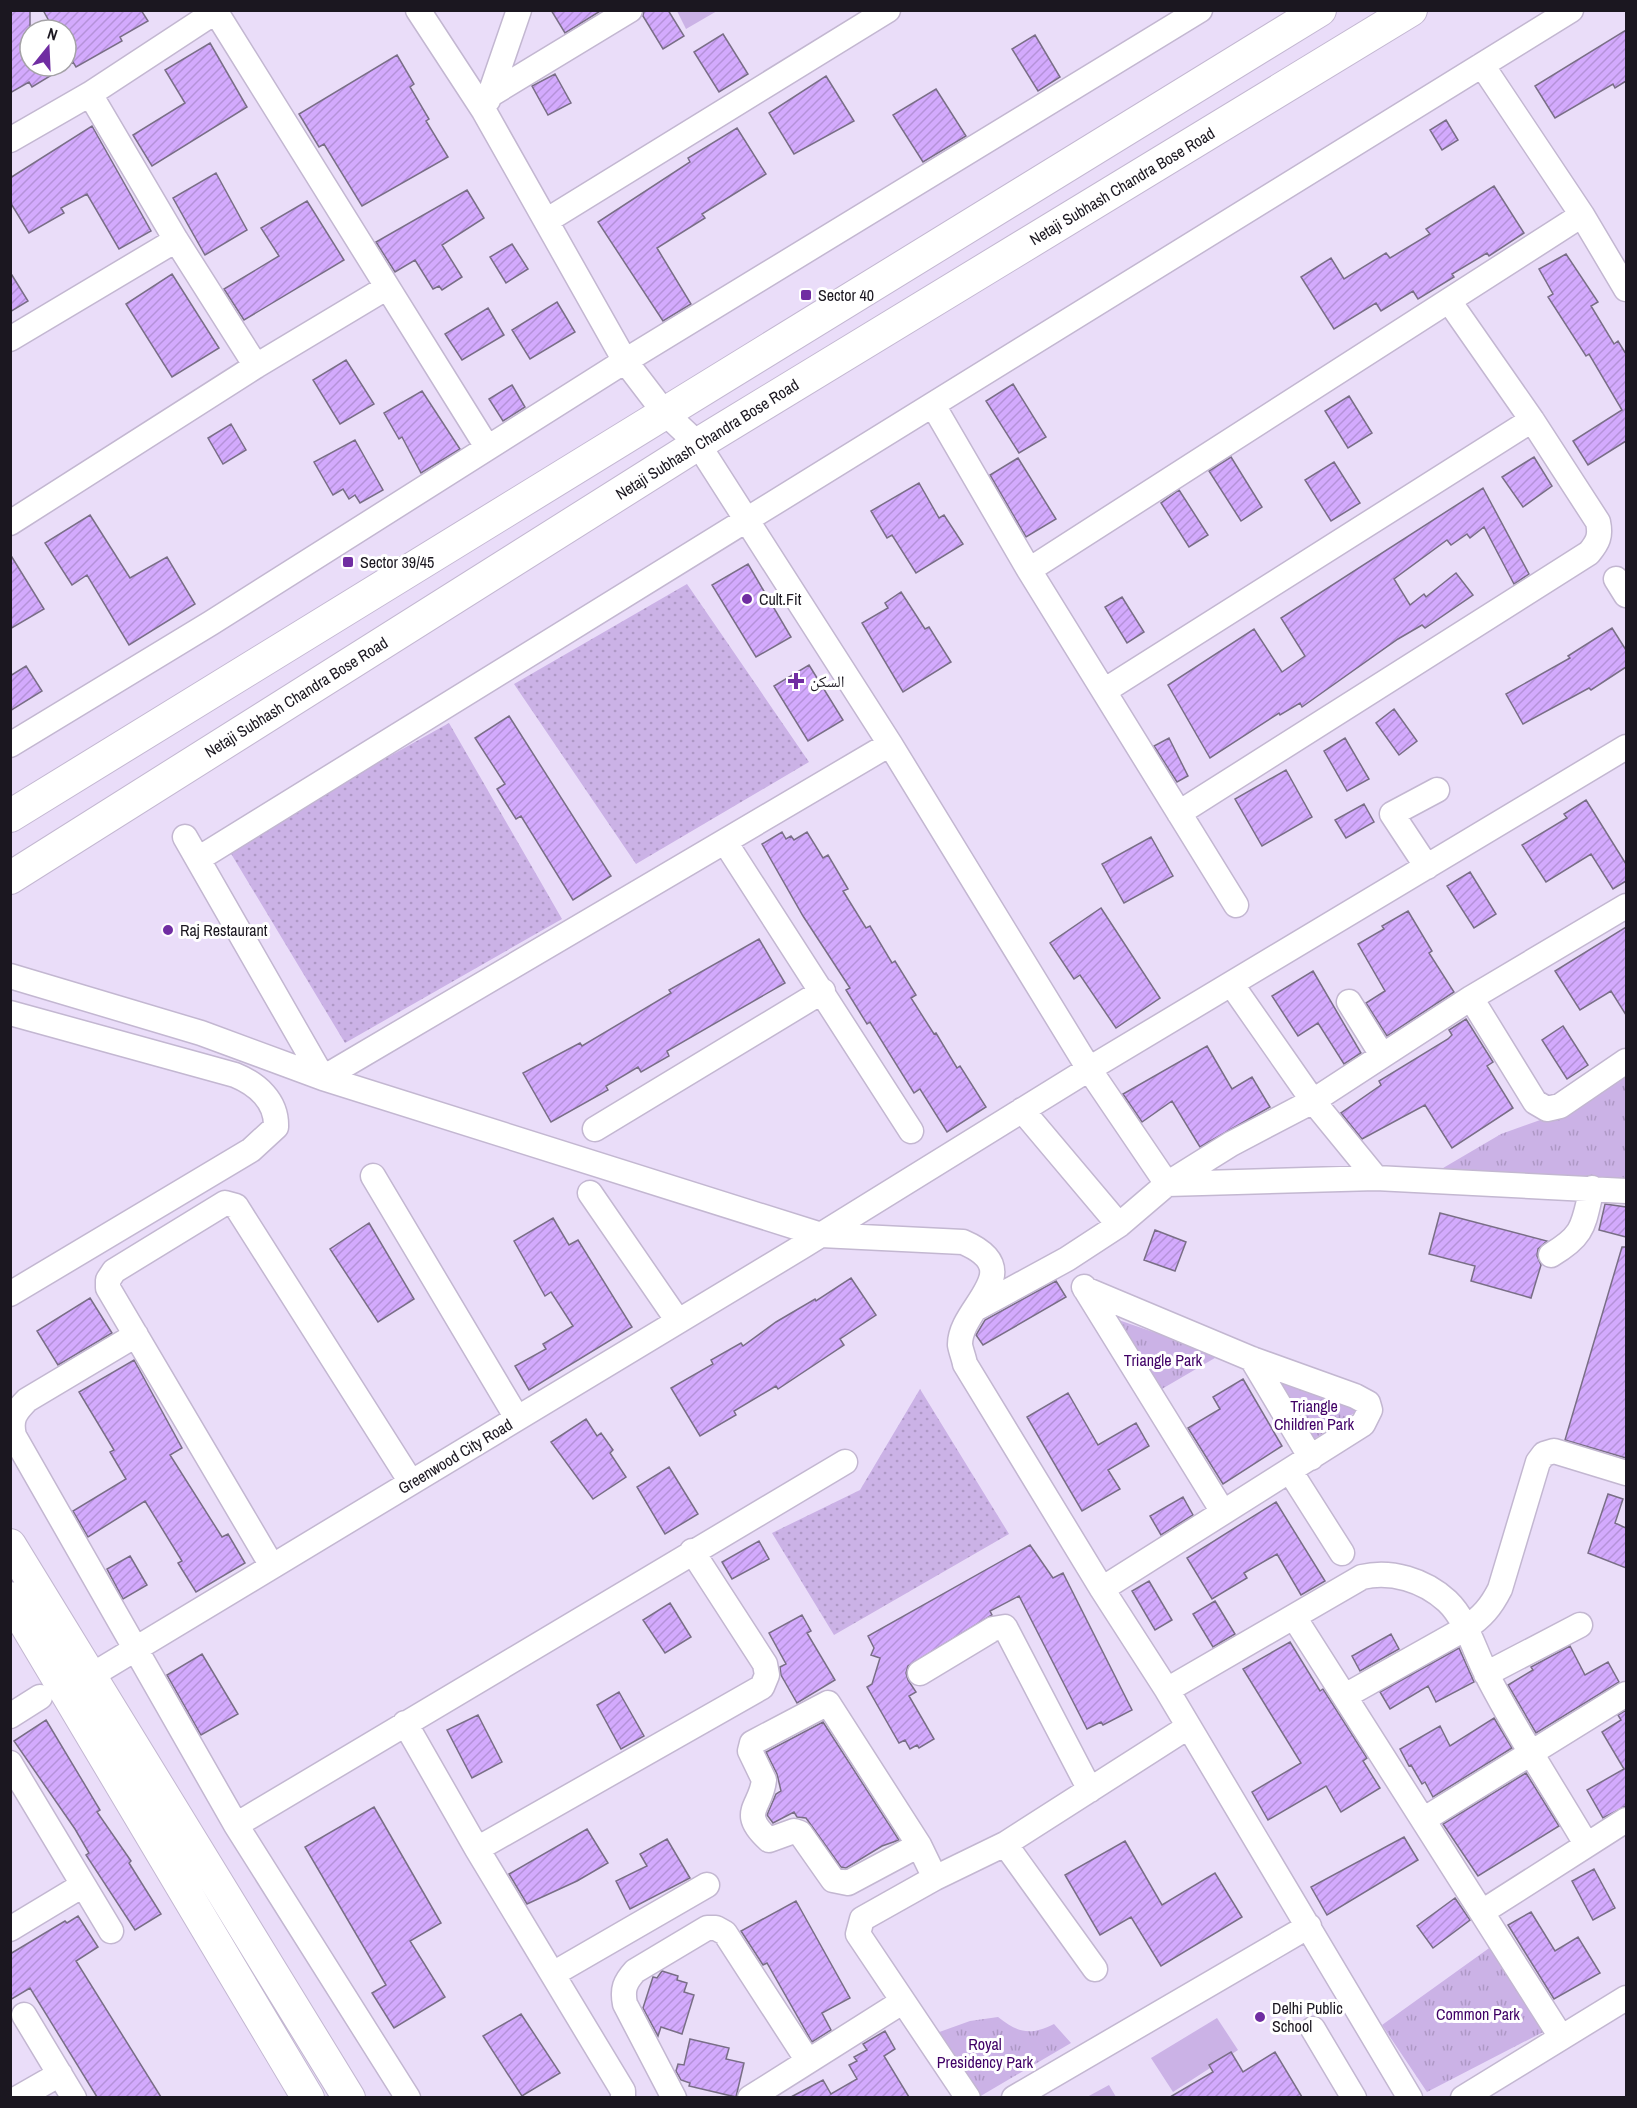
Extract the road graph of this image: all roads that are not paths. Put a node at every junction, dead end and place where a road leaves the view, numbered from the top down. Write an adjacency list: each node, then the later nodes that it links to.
1 (418, 10): 12 (street)
2 (519, 10): 12 (street)
3 (630, 10): 12 (street)
4 (888, 10): 15 (street)
5 (1200, 10): 21 (street)
6 (1320, 10): 24 (main road)
7 (1411, 10): 26 (main road, Netaji Subhash Chandra Bose Road)
8 (1571, 10): 10 (street)
9 (217, 11): 11 (street); 17 (street)
10 (1482, 65): 14 (street); 23 (street)
11 (90, 94): 13 (street); 16 (street)
12 (487, 103): 15 (street)
13 (10, 140)
14 (1582, 215): 18 (street); 19 (street)
15 (546, 221): 21 (street)
16 (176, 240): 20 (street); 22 (street)
17 (386, 288): 22 (street); 27 (street)
18 (1626, 289)
19 (1449, 301): 25 (street); 30 (street)
20 (10, 339)
21 (625, 361): 24 (street); 27 (street)
22 (256, 366): 29 (street)
23 (933, 405): 28 (street); 30 (street)
24 (664, 412): 26 (street); 37 (main road)
25 (1532, 420): 31 (street); 36 (street)
26 (698, 444): 28 (street); 42 (main road, Netaji Subhash Chandra Bose Road)
27 (487, 447): 33 (street)
28 (747, 520): 32 (street); 40 (street)
29 (10, 523)
30 (1029, 570): 31 (street)
31 (1104, 691): 36 (street)
32 (890, 744): 39 (street); 54 (street)
33 (10, 745)
34 (1626, 747): 41 (street, Greenwood City Road)
35 (1437, 790): 41 (street)
36 (1179, 813): 43 (street)
37 (10, 816)
38 (185, 837): 40 (street)
39 (725, 842): 47 (street); 55 (street)
40 (198, 859): 55 (street)
41 (1427, 867): 46 (street, Greenwood City Road)
42 (10, 878)
43 (1236, 904)
44 (1626, 906): 48 (street)
45 (10, 976): 51 (street)
46 (1232, 985): 54 (street, Greenwood City Road); 57 (street)
47 (823, 991): 59 (street); 60 (street)
48 (1471, 998): 52 (street); 53 (street)
49 (1349, 1002): 52 (street)
50 (10, 1013): 56 (street)
51 (258, 1054): 55 (street); 56 (street)
52 (1382, 1055): 57 (street)
53 (1626, 1060)
54 (1089, 1069): 58 (street, Greenwood City Road); 63 (street)
55 (323, 1078): 68 (street)
56 (248, 1080): 72 (street)
57 (1313, 1101): 62 (street); 63 (street)
58 (1022, 1110): 67 (street); 68 (street, Greenwood City Road)
59 (595, 1129)
60 (911, 1131)
61 (373, 1176): 77 (street)
62 (1376, 1178): 63 (street); 64 (street)
63 (1167, 1184): 67 (street)
64 (1592, 1188): 65 (street); 69 (street)
65 (1626, 1191)
66 (590, 1193): 74 (street)
67 (1119, 1225): 70 (street)
68 (821, 1235): 73 (street); 74 (street, Greenwood City Road)
69 (1551, 1255)
70 (1067, 1259): 71 (street); 73 (street)
71 (1085, 1289): 76 (street); 83 (street)
72 (11, 1293)
73 (979, 1307): 88 (street)
74 (678, 1321): 77 (street, Greenwood City Road)
75 (136, 1335): 82 (street); 87 (street); 93 (street)
76 (1252, 1359): 78 (street); 78 (street)
77 (518, 1418): 82 (street, Greenwood City Road)
78 (1311, 1458): 80 (street)
79 (845, 1462): 85 (street)
80 (1290, 1471): 83 (street); 86 (street)
81 (1626, 1473): 92 (street)
82 (411, 1482): 87 (street, Greenwood City Road)
83 (1223, 1512): 88 (street)
84 (10, 1545): 96 (main road)
85 (692, 1551): 102 (street); 113 (street)
86 (1342, 1553)
87 (272, 1566): 93 (street, Greenwood City Road)
88 (1102, 1589): 97 (street)
89 (10, 1598): 117 (main road)
90 (1294, 1617): 92 (street); 97 (street); 99 (street)
91 (1580, 1625): 95 (street)
92 (1466, 1628): 95 (street); 99 (street)
93 (134, 1649): 96 (street, Greenwood City Road); 109 (street)
94 (920, 1673): 106 (street)
95 (1486, 1674): 104 (street)
96 (89, 1677): 117 (main road)
97 (1167, 1690): 103 (street)
98 (1626, 1694): 104 (street)
99 (1345, 1696): 107 (street)
100 (40, 1697): 101 (street)
101 (10, 1716)
102 (405, 1723): 109 (street); 113 (street)
103 (1188, 1727): 106 (street); 120 (street)
104 (1532, 1752): 107 (street); 111 (street)
105 (10, 1763): 115 (street)
106 (1090, 1790): 110 (street)
107 (1423, 1820): 118 (street)
108 (1626, 1821): 111 (street)
109 (236, 1825): 135 (street)
110 (1005, 1844): 114 (street); 122 (street)
111 (1586, 1844): 118 (street)
112 (919, 1845): 112 (street); 114 (street)
113 (477, 1849): 123 (street)
114 (935, 1878): 125 (street)
115 (83, 1885): 119 (street); 121 (street)
116 (706, 1885): 123 (street)
117 (208, 1898): 133 (main road); 134 (main road)
118 (1482, 1912): 128 (street)
119 (12, 1924)
120 (1309, 1926): 140 (street); 142 (street)
121 (111, 1931)
122 (1095, 1969)
123 (553, 1974): 136 (street)
124 (1626, 1998): 128 (street)
125 (902, 2002): 129 (street); 139 (street)
126 (24, 2015): 130 (street)
127 (1313, 2029): 141 (street)
128 (1561, 2037): 143 (street)
129 (808, 2061): 137 (street); 138 (street)
130 (60, 2074): 131 (street); 132 (street)
131 (18, 2097)
132 (74, 2097)
133 (308, 2097)
134 (349, 2097)
135 (408, 2097)
136 (623, 2097)
137 (674, 2097)
138 (750, 2097)
139 (968, 2097)
140 (1014, 2097)
141 (1354, 2097)
142 (1408, 2097)
143 (1463, 2097)

